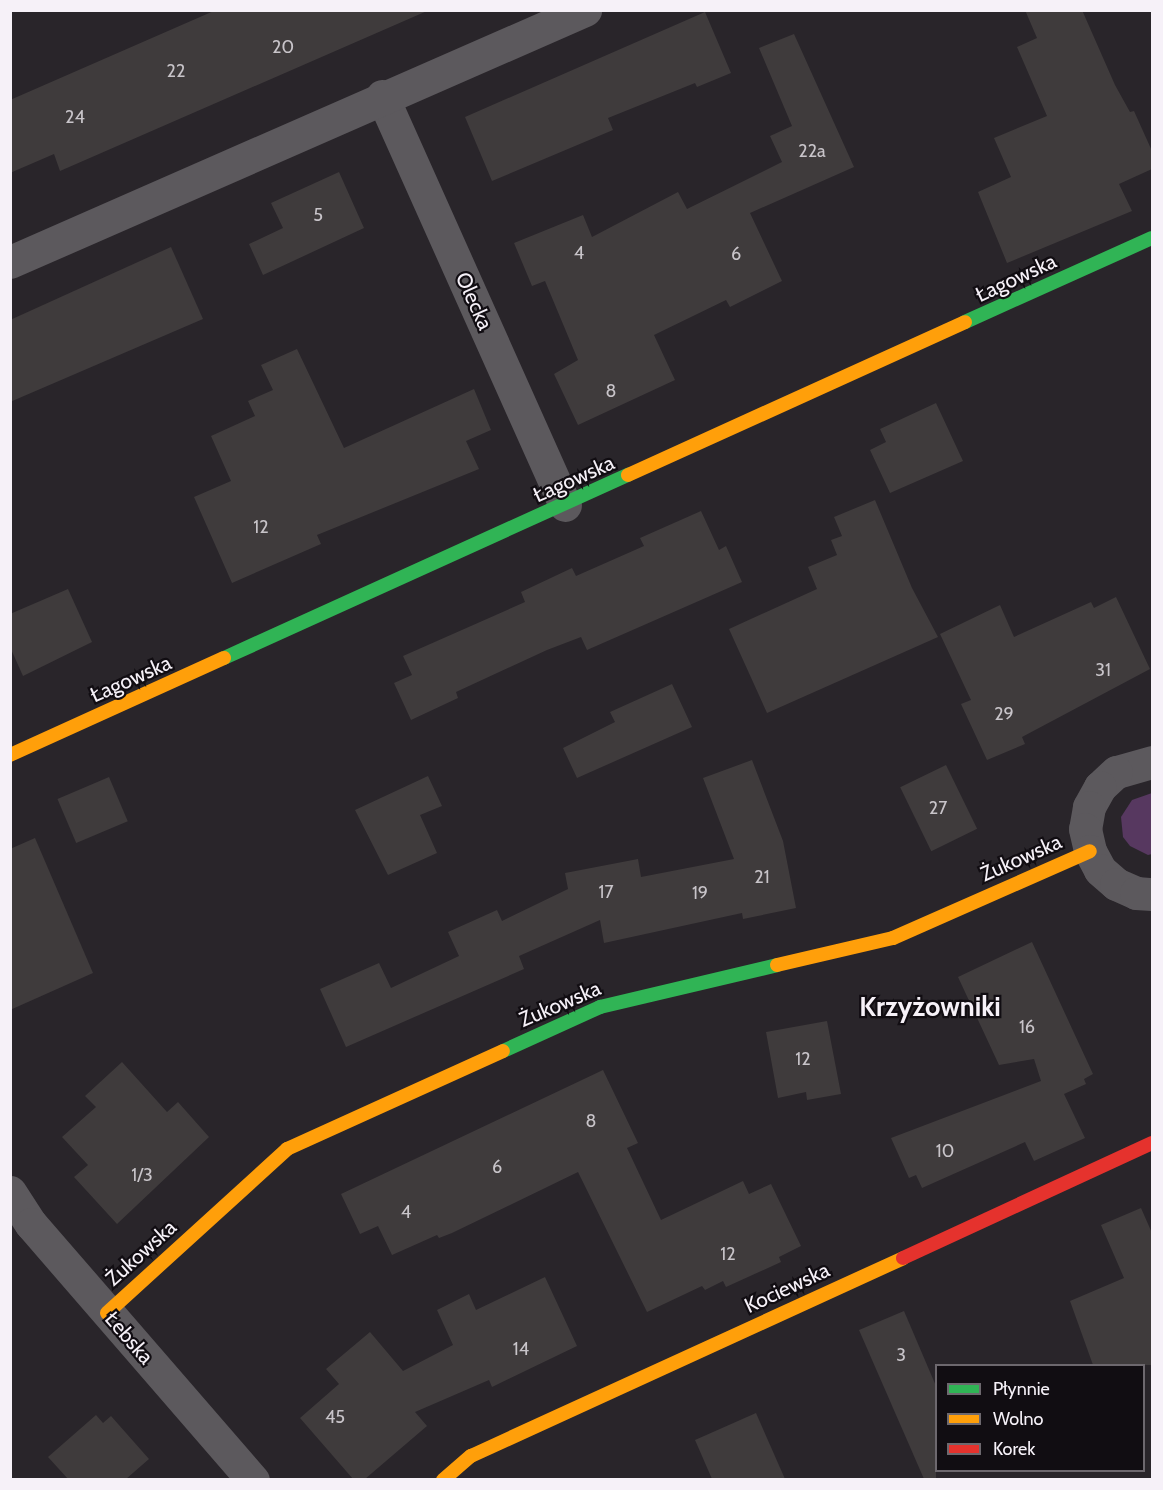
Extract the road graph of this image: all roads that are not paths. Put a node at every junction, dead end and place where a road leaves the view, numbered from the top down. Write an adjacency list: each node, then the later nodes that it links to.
1 (585, 10): 2 (street)
2 (382, 96): 4 (street); 5 (street, Olecka)
3 (1152, 238): 5 (street, Łagowska)
4 (10, 262)
5 (565, 505): 6 (street, Łagowska)
6 (10, 755)
7 (1152, 762): 8 (street)
8 (1090, 851): 9 (street); 12 (street, Żukowska)
9 (1152, 894)
10 (1152, 1143): 14 (street, Kociewska)
11 (10, 1192): 12 (street, Łebska)
12 (107, 1313): 13 (street, Łebska)
13 (253, 1479)
14 (443, 1479)

